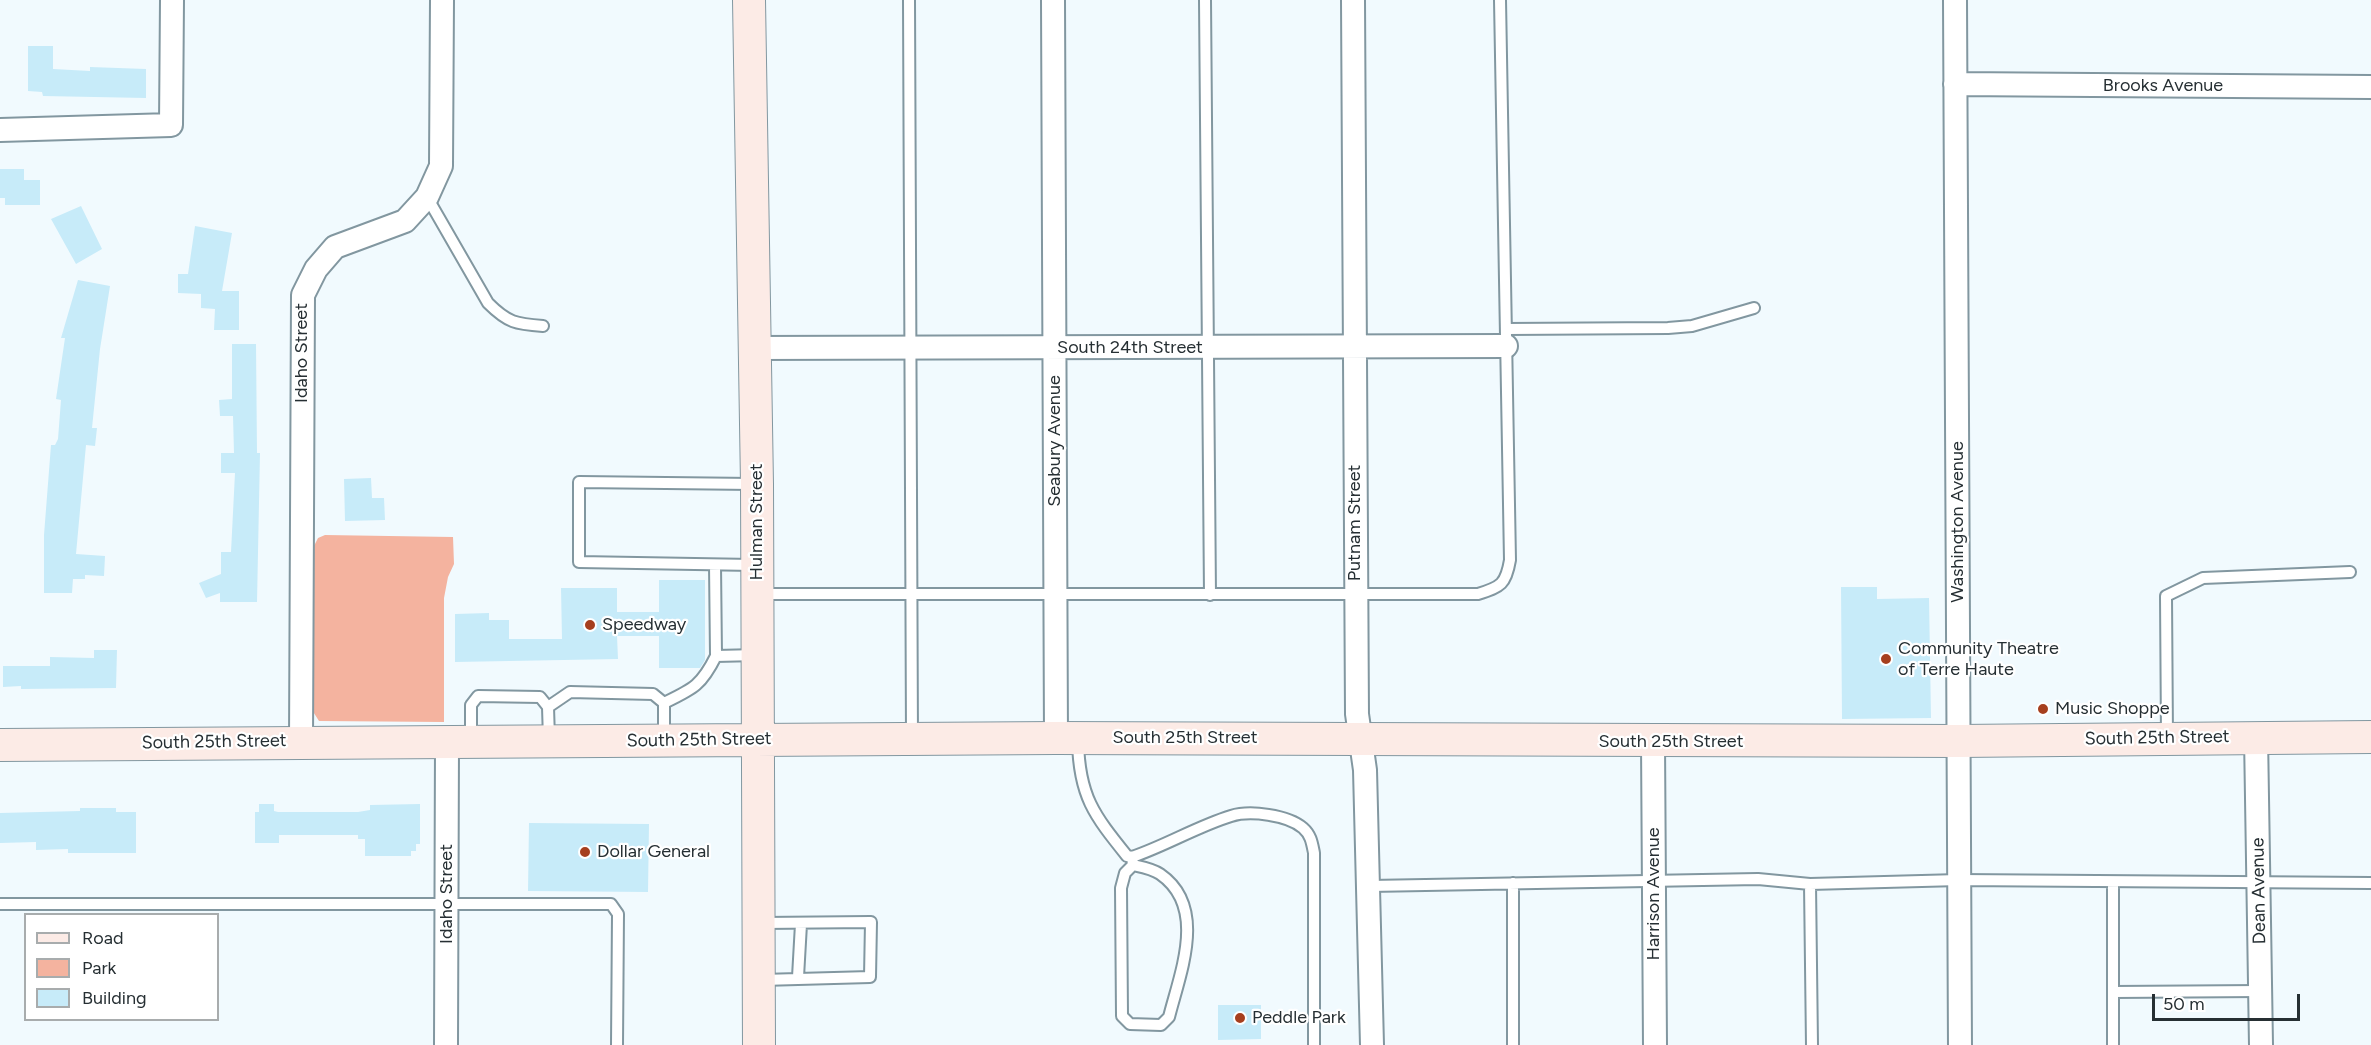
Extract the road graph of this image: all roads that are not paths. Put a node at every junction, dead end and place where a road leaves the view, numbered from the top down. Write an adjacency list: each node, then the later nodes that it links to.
1 (172, 0): 12 (street)
2 (442, 0): 13 (street, Idaho Street)
3 (749, 0): 18 (main road, Hulman Street)
4 (909, 0): 20 (lane)
5 (1053, 0): 21 (street, Seabury Avenue)
6 (1205, 0): 19 (lane)
7 (1353, 0): 17 (street, Putnam Street)
8 (1500, 0): 16 (lane)
9 (1955, 0): 10 (street, Washington Avenue)
10 (1955, 84): 11 (street, Brooks Avenue); 44 (street, Washington Avenue)
11 (2371, 87)
12 (0, 130)
13 (427, 197): 15 (lane); 42 (street, Idaho Street)
14 (1754, 308): 16 (lane)
15 (543, 326)
16 (1506, 337): 17 (street, South 24th Street); 29 (lane)
17 (1354, 347): 19 (street, South 24th Street); 29 (street, Putnam Street)
18 (754, 348): 20 (street, South 24th Street); 22 (main road, Hulman Street)
19 (1208, 348): 21 (street, South 24th Street); 28 (lane)
20 (910, 349): 21 (street, South 24th Street); 26 (lane)
21 (1054, 349): 27 (street, Seabury Avenue)
22 (757, 484): 23 (lane); 25 (main road, Hulman Street)
23 (715, 565): 25 (lane); 31 (lane)
24 (2350, 572): 38 (lane)
25 (757, 580): 26 (lane); 30 (main road, Hulman Street)
26 (910, 594): 27 (lane); 36 (lane)
27 (1056, 594): 28 (lane); 37 (street, Seabury Avenue)
28 (1210, 595): 29 (lane)
29 (1355, 595): 40 (street, Putnam Street)
30 (757, 655): 31 (lane); 39 (main road, Hulman Street)
31 (716, 656): 32 (lane)
32 (664, 703): 33 (lane); 41 (lane)
33 (548, 707): 43 (lane); 46 (lane)
34 (2256, 736): 35 (main road, South 25th Street); 38 (main road, South 25th Street); 55 (street, Dean Avenue)
35 (2371, 737)
36 (912, 738): 37 (main road, South 25th Street); 39 (main road, South 25th Street)
37 (1067, 738): 40 (main road, South 25th Street); 48 (lane)
38 (2167, 738): 44 (main road, South 25th Street)
39 (757, 739): 41 (main road, South 25th Street); 59 (main road, Hulman Street)
40 (1359, 739): 45 (main road, South 25th Street); 56 (street, Putnam Street)
41 (664, 740): 43 (main road, South 25th Street)
42 (301, 741): 46 (main road, South 25th Street); 47 (main road, South 25th Street)
43 (549, 741): 46 (main road, South 25th Street)
44 (1959, 741): 45 (main road, South 25th Street); 50 (street, Washington Avenue)
45 (1653, 742): 49 (street, Harrison Avenue)
46 (459, 743): 57 (street, Idaho Street)
47 (0, 744)
48 (1132, 861): 48 (lane); 68 (lane)
49 (1654, 880): 52 (lane); 54 (lane); 71 (street, Harrison Avenue)
50 (1959, 880): 51 (lane); 54 (lane); 73 (street, Washington Avenue)
51 (2113, 882): 55 (lane); 64 (lane)
52 (1513, 883): 56 (lane); 70 (lane)
53 (2371, 883): 55 (lane)
54 (1810, 884): 72 (lane)
55 (2260, 884): 63 (street, Dean Avenue)
56 (1370, 886): 69 (street, Putnam Street)
57 (447, 903): 58 (lane); 65 (street, Idaho Street); 66 (lane)
58 (0, 904)
59 (758, 923): 60 (lane); 62 (main road, Hulman Street)
60 (801, 924): 61 (lane); 61 (lane)
61 (798, 977): 62 (lane)
62 (758, 980): 67 (main road, Hulman Street)
63 (2261, 991): 64 (lane); 75 (street, Dean Avenue)
64 (2113, 992): 74 (lane)
65 (446, 1045)
66 (617, 1045)
67 (759, 1045)
68 (1314, 1045)
69 (1372, 1045)
70 (1513, 1045)
71 (1655, 1045)
72 (1812, 1045)
73 (1960, 1045)
74 (2113, 1045)
75 (2261, 1045)

